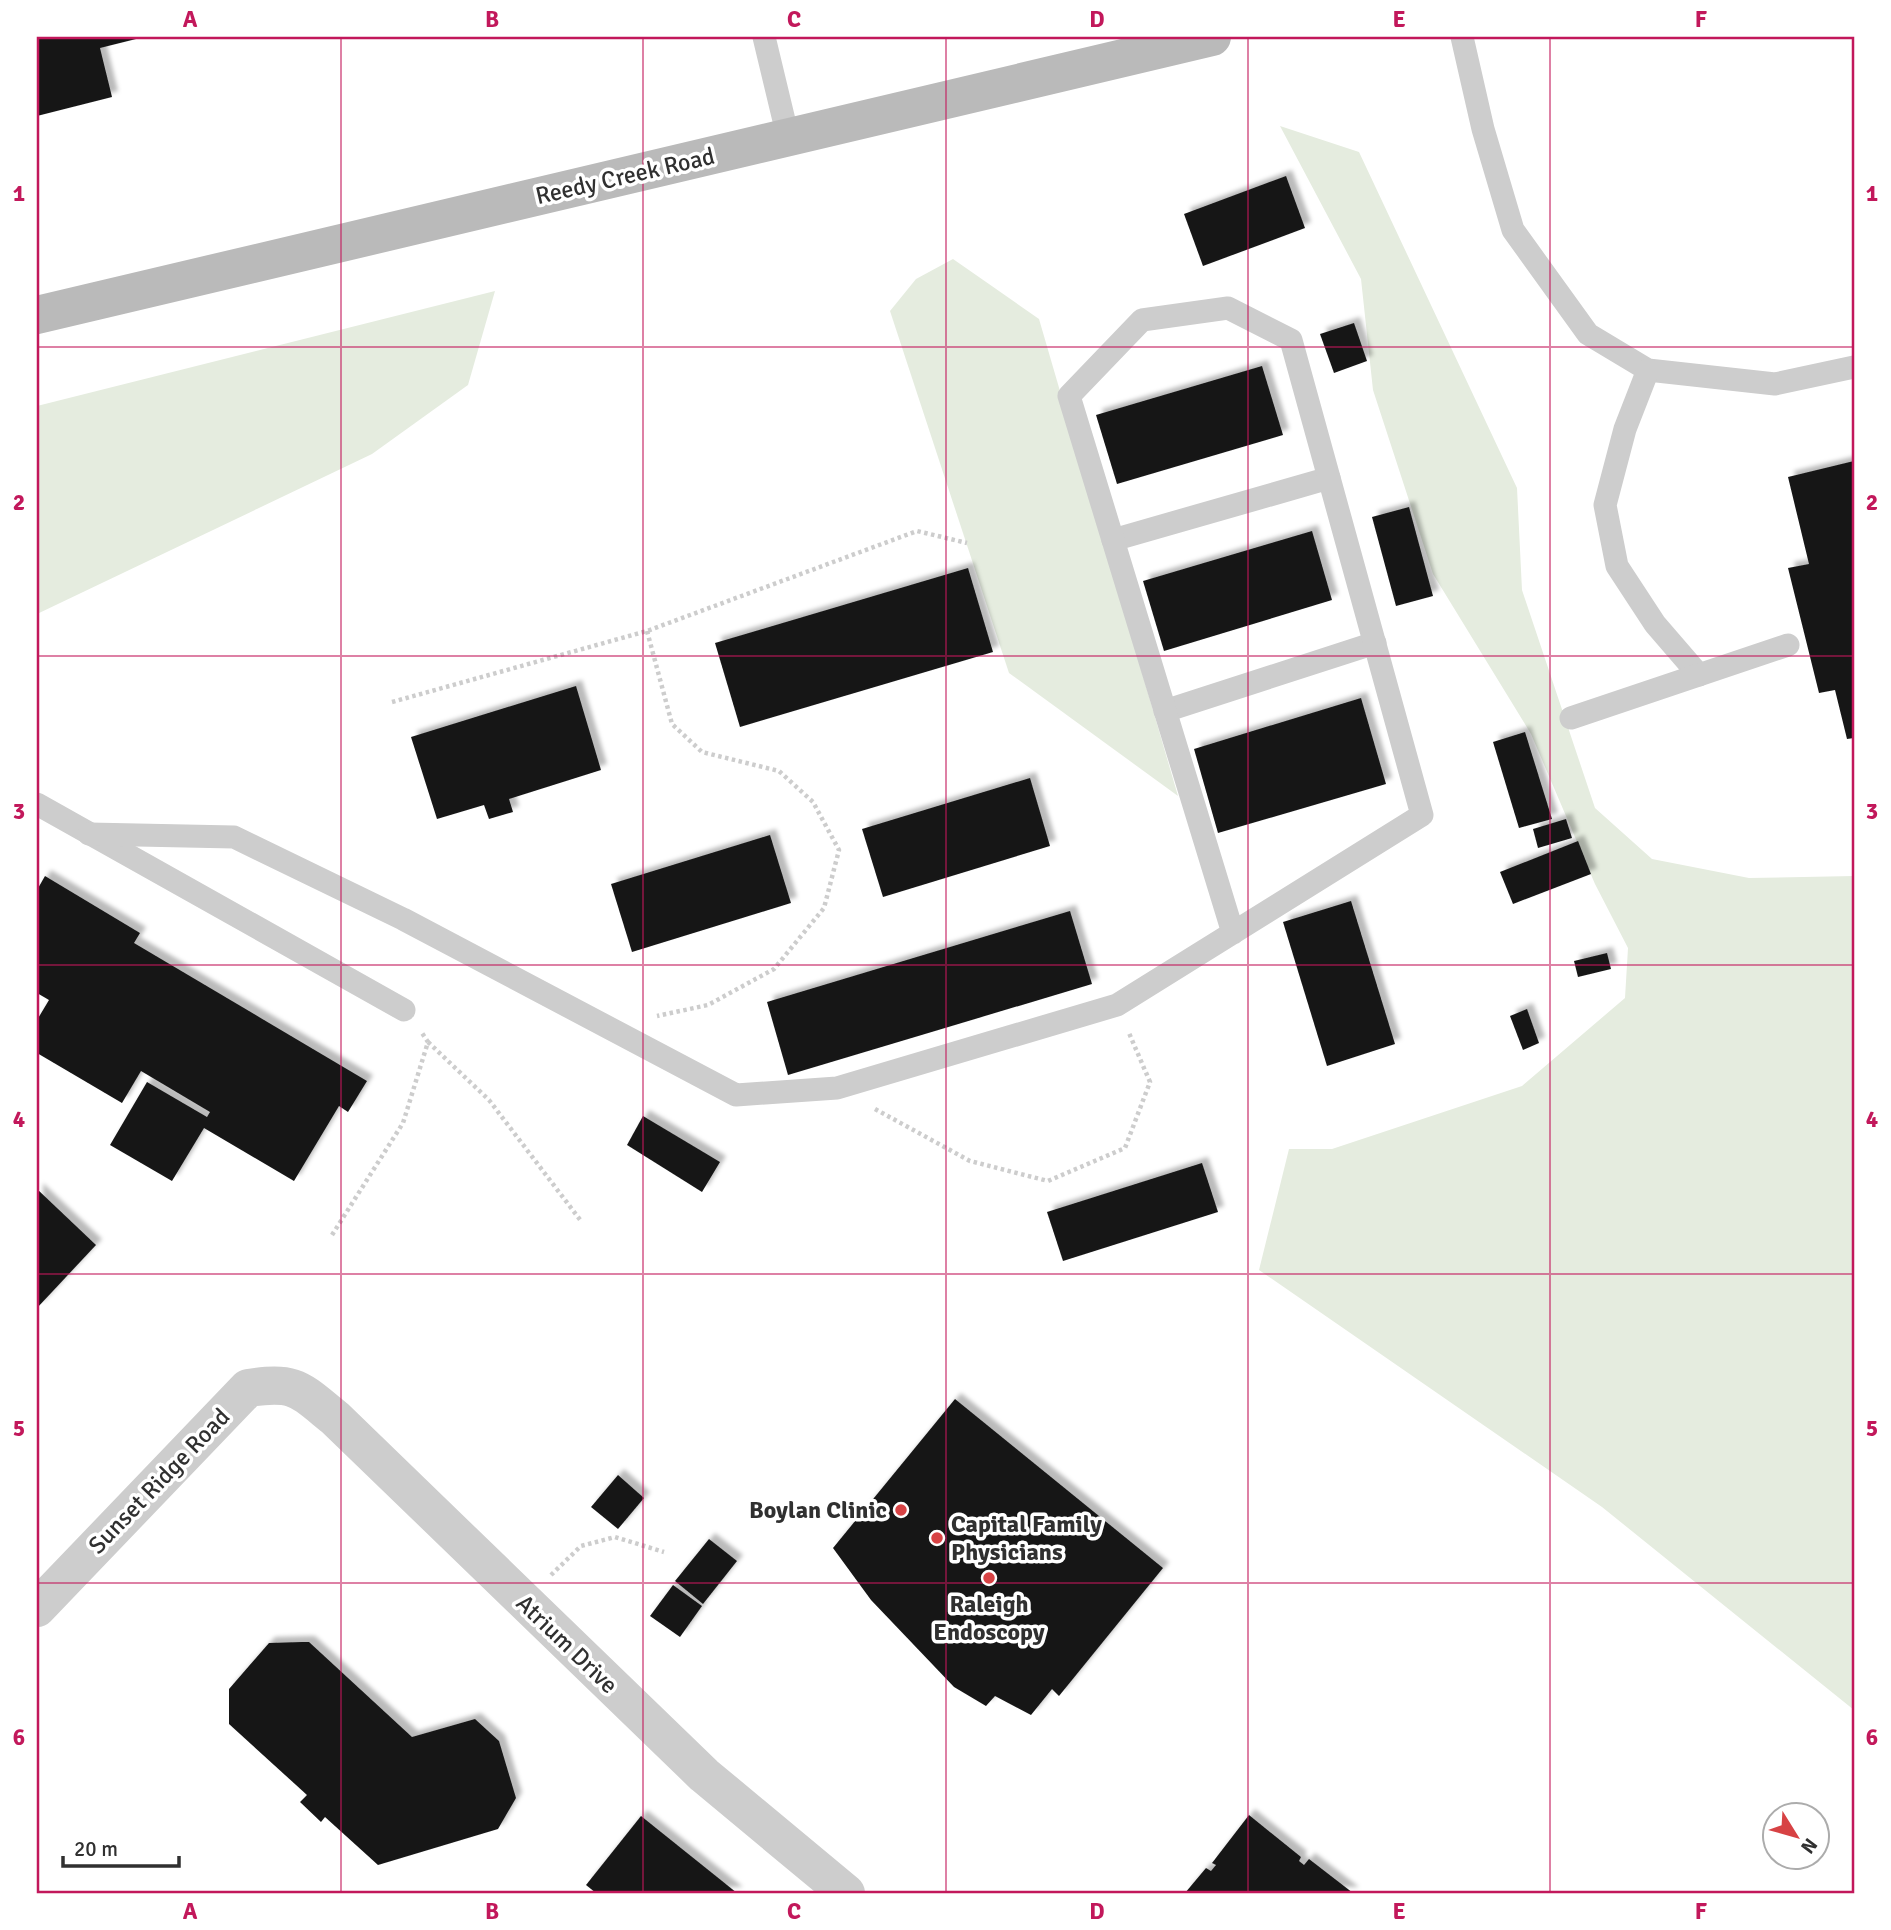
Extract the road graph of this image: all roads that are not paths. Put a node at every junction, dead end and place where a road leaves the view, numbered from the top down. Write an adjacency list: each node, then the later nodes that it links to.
1 (764, 37): 4 (lane)
2 (1212, 37): 4 (main road, Reedy Creek Road)
3 (1462, 37): 7 (lane)
4 (788, 137): 5 (main road, Reedy Creek Road)
5 (37, 315)
6 (1854, 367): 7 (lane)
7 (1648, 370): 12 (lane)
8 (1329, 478): 9 (lane); 9 (lane); 10 (lane)
9 (1113, 540): 13 (lane)
10 (1375, 643): 13 (lane); 17 (lane)
11 (1788, 645): 12 (lane)
12 (1699, 675): 14 (lane)
13 (1165, 711): 17 (lane)
14 (1571, 718)
15 (37, 804): 16 (lane)
16 (89, 834): 17 (lane); 18 (lane)
17 (1233, 933)
18 (404, 1010)
19 (295, 1387): 20 (street, Sunset Ridge Road); 21 (street, Atrium Drive)
20 (37, 1608)
21 (846, 1893)

